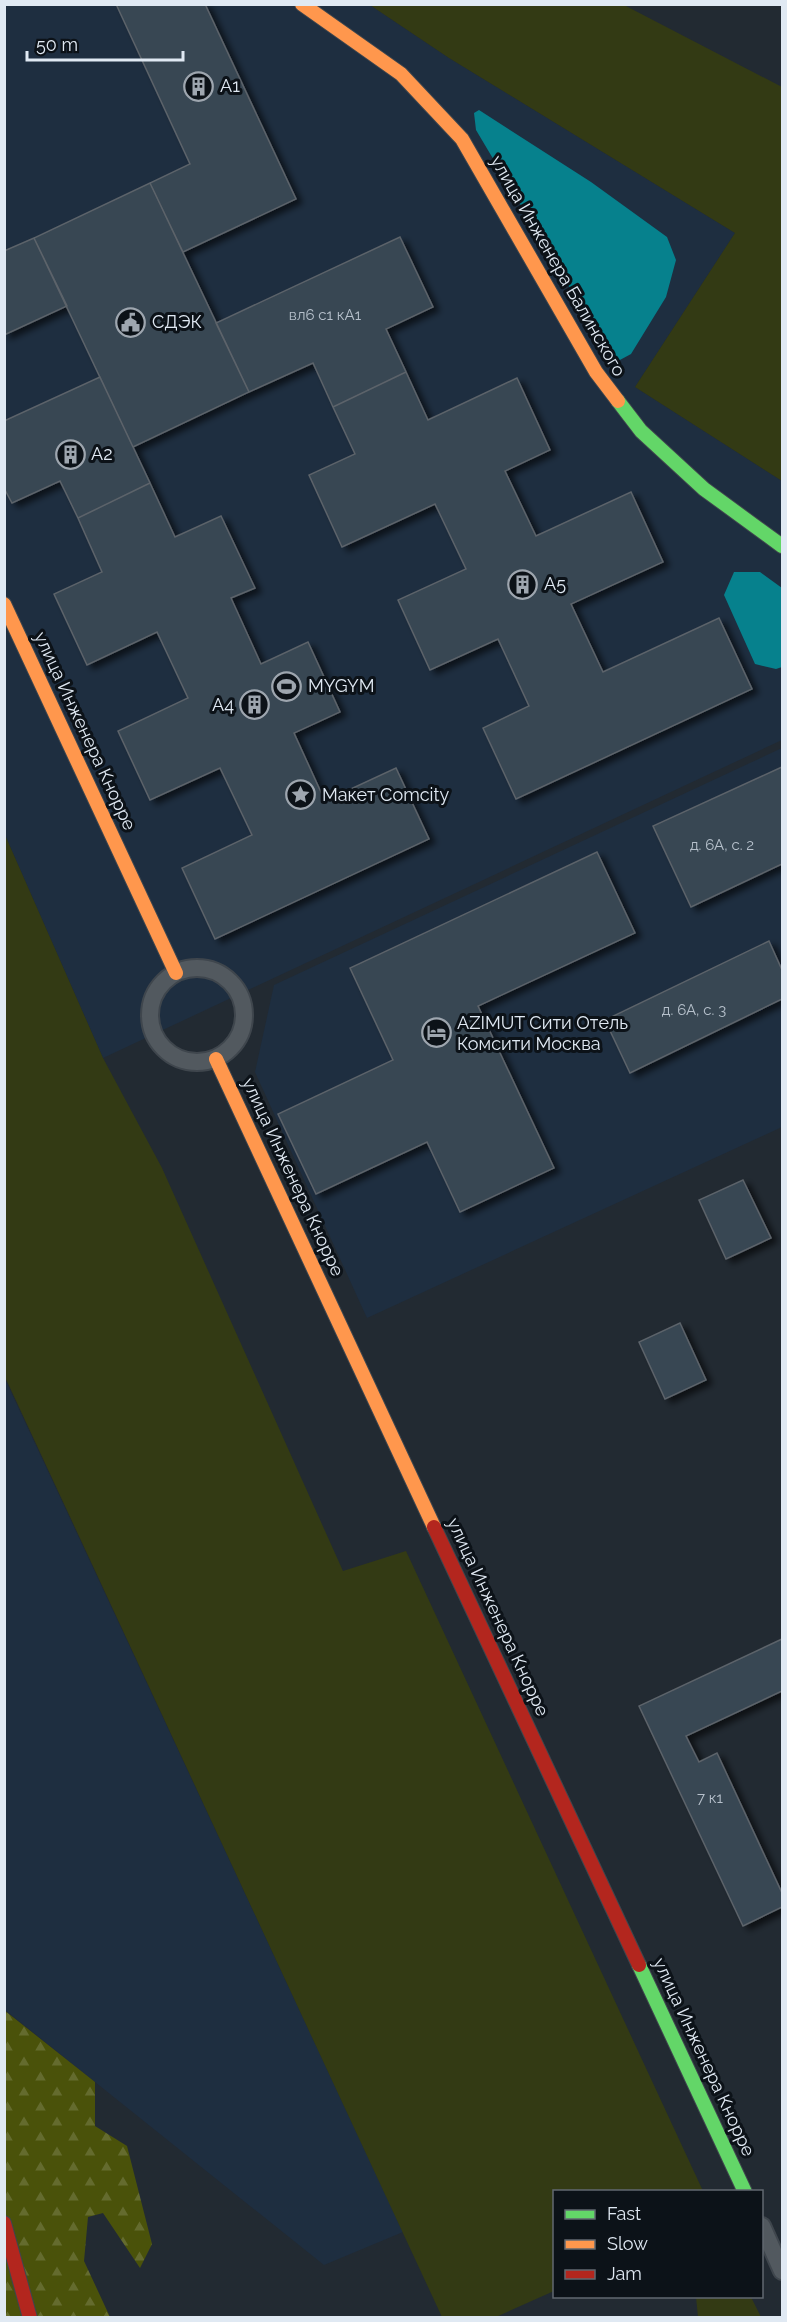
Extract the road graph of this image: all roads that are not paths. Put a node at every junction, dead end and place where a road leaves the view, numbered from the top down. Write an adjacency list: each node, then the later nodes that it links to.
1 (302, 4): 2 (street, улица Инженера Балинского)
2 (783, 546)
3 (4, 604): 4 (street, улица Инженера Кнорре)
4 (176, 973): 5 (street); 5 (street)
5 (216, 1059): 6 (street, улица Инженера Кнорре)
6 (744, 2190)
7 (4, 2223): 10 (street)
8 (763, 2228): 9 (street)
9 (783, 2271)
10 (30, 2318)

